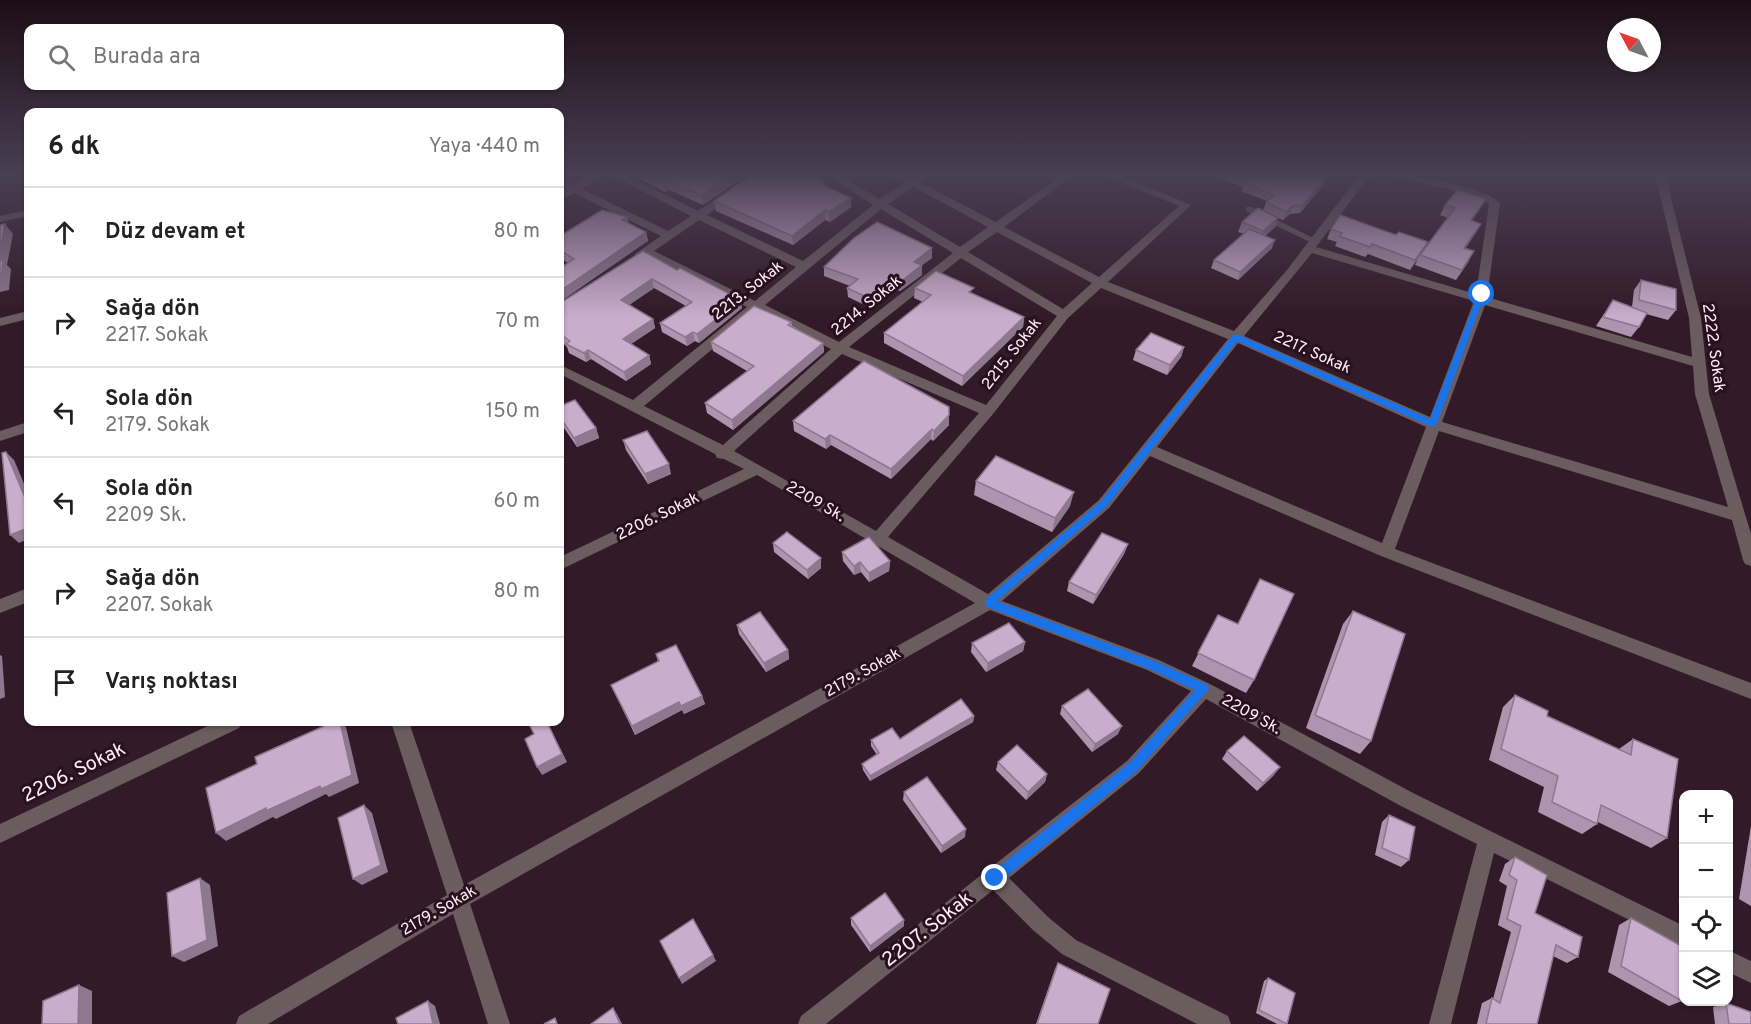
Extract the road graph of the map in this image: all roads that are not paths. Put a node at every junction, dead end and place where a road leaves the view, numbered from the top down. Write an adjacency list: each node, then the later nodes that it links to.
1 (641, 222): 14 (street)
2 (688, 222): 14 (street)
3 (715, 222): 19 (street)
4 (859, 222): 19 (street, 2213. Sokak)
5 (907, 222): 17 (street)
6 (986, 222): 13 (street, 2217. Sokak)
7 (1005, 222): 13 (street, 2214. Sokak)
8 (1168, 222): 20 (street, 2215. Sokak)
9 (1271, 222): 15 (lane)
10 (1330, 222): 15 (street, 2179. Sokak)
11 (1492, 222): 21 (street)
12 (1671, 222): 28 (street, 2222. Sokak)
13 (997, 228): 17 (street, 2214. Sokak); 20 (street, 2217. Sokak)
14 (668, 235): 16 (street)
15 (1312, 245): 21 (street); 26 (street, 2179. Sokak)
16 (646, 251): 18 (street); 22 (street)
17 (960, 253): 23 (street); 27 (street, 2214. Sokak)
18 (627, 264)
19 (805, 267): 22 (street, 2213. Sokak)
20 (1102, 284): 23 (street, 2215. Sokak); 26 (street, 2217. Sokak)
21 (1481, 300): 28 (street); 34 (street)
22 (756, 304): 27 (street); 32 (street, 2213. Sokak)
23 (1064, 315): 33 (street, 2215. Sokak)
24 (24, 316): 25 (street)
25 (0, 322)
26 (1236, 337): 34 (street, 2217. Sokak); 37 (street, 2179. Sokak)
27 (840, 348): 33 (street); 38 (street, 2214. Sokak)
28 (1699, 363): 40 (street, 2222. Sokak)
29 (564, 371): 30 (street, 2209 Sk.)
30 (577, 378): 31 (street); 32 (street, 2209 Sk.)
31 (564, 384)
32 (633, 407): 38 (street, 2209 Sk.)
33 (988, 411): 41 (street, 2215. Sokak)
34 (1433, 424): 40 (street, 2217. Sokak); 42 (street)
35 (24, 428): 36 (street)
36 (0, 436)
37 (1148, 449): 42 (street); 46 (street, 2179. Sokak)
38 (722, 454): 39 (street, 2209 Sk.)
39 (757, 469): 41 (street, 2209 Sk.); 44 (street, 2206. Sokak)
40 (1738, 516): 43 (street, 2222. Sokak)
41 (879, 538): 46 (street, 2209 Sk.)
42 (1386, 552): 49 (street)
43 (1751, 560)
44 (564, 562)
45 (24, 597): 47 (street)
46 (989, 603): 48 (street, 2209 Sk.); 55 (street, 2179. Sokak)
47 (0, 606)
48 (1204, 689): 53 (street, 2209 Sk.); 54 (street, 2207. Sokak)
49 (1751, 691)
50 (225, 726): 52 (street, 2206. Sokak)
51 (401, 726): 55 (street)
52 (0, 834)
53 (1488, 840): 56 (street, 2209 Sk.); 63 (street)
54 (995, 878): 61 (street, 2207. Sokak); 62 (street)
55 (459, 899): 59 (street, 2179. Sokak); 60 (street)
56 (1679, 936)
57 (1733, 963): 58 (street)
58 (1751, 972)
59 (247, 1024)
60 (499, 1024)
61 (808, 1024)
62 (1220, 1024)
63 (1440, 1024)

